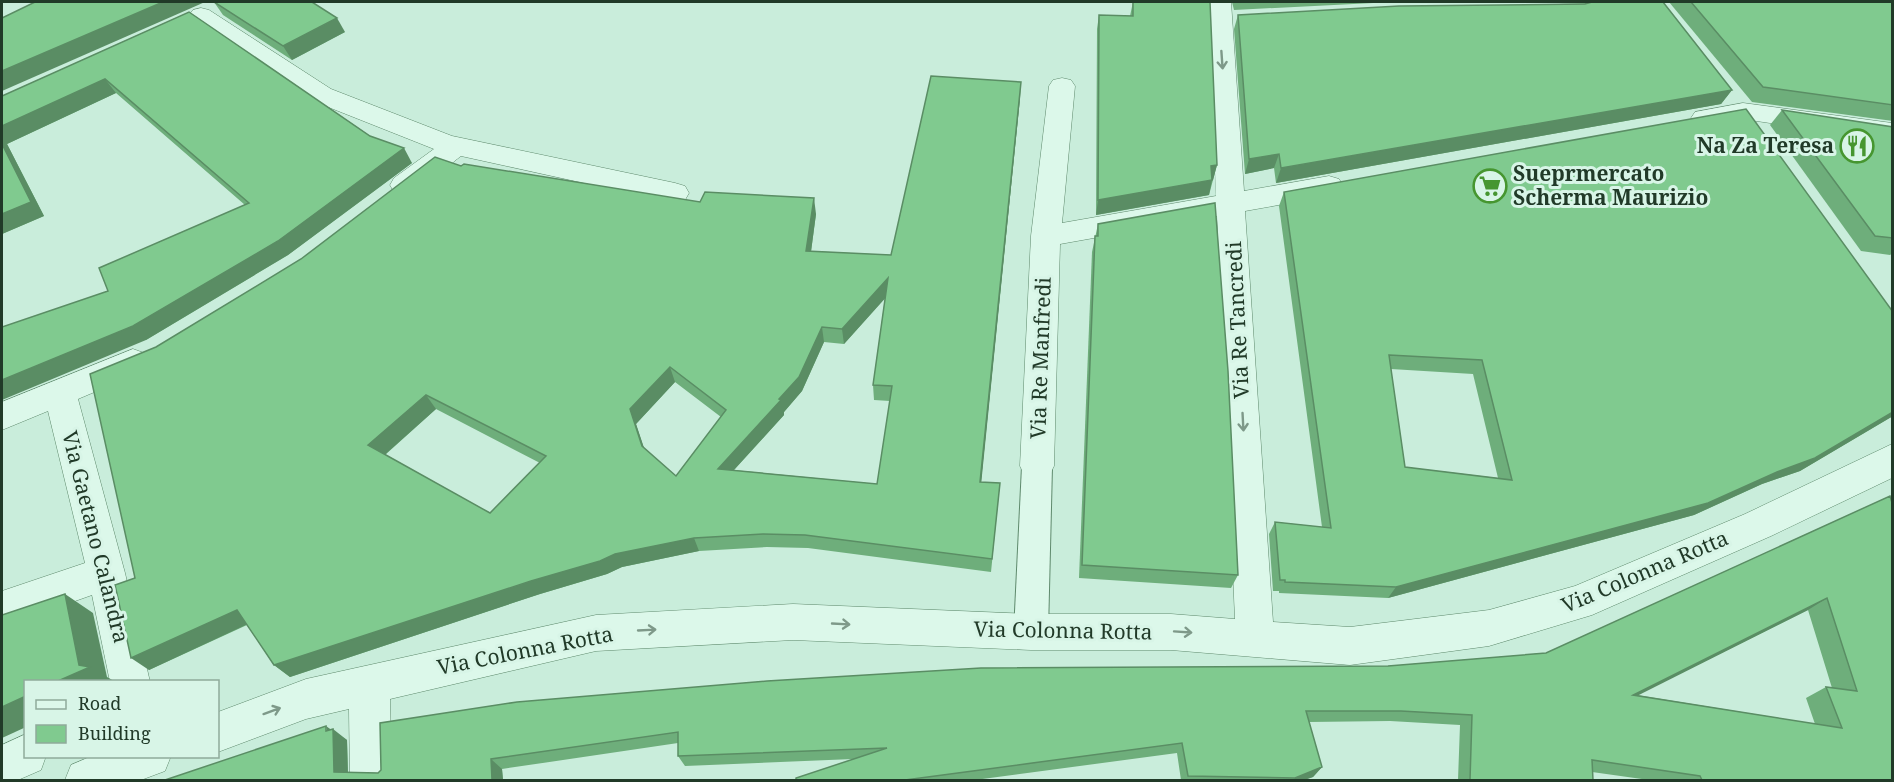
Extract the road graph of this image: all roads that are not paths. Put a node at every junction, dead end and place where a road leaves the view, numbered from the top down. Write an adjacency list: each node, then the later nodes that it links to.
1 (228, 2): 8 (street)
2 (1228, 13): 12 (street, Via Re Tancredi, one-way to 12)
3 (1062, 86): 13 (street, Via Re Manfredi)
4 (1736, 102): 5 (street); 6 (street); 7 (street)
5 (1685, 122)
6 (1893, 132)
7 (1763, 140)
8 (456, 146): 10 (street); 11 (street)
9 (1359, 180): 12 (street)
10 (675, 193)
11 (382, 202)
12 (1232, 203): 13 (street); 22 (street, Via Re Tancredi, one-way to 22)
13 (1046, 236): 17 (street, Via Re Manfredi)
14 (158, 351): 15 (street)
15 (60, 392): 16 (street); 19 (street, Via Gaetano Calandra)
16 (2, 416)
17 (1037, 466): 21 (street, Via Re Manfredi)
18 (1891, 469): 22 (street, Via Colonna Rotta)
19 (106, 573): 20 (street); 23 (street, Via Gaetano Calandra)
20 (2, 609)
21 (1031, 632): 22 (street, Via Colonna Rotta, one-way to 22); 24 (street, Via Colonna Rotta, one-way to 21)
22 (1255, 638)
23 (130, 680)
24 (369, 684): 25 (street, Via Colonna Rotta, one-way to 24); 30 (street)
25 (219, 732)
26 (24, 756): 28 (street)
27 (145, 758): 29 (street)
28 (2, 766)
29 (86, 780)
30 (371, 780)

